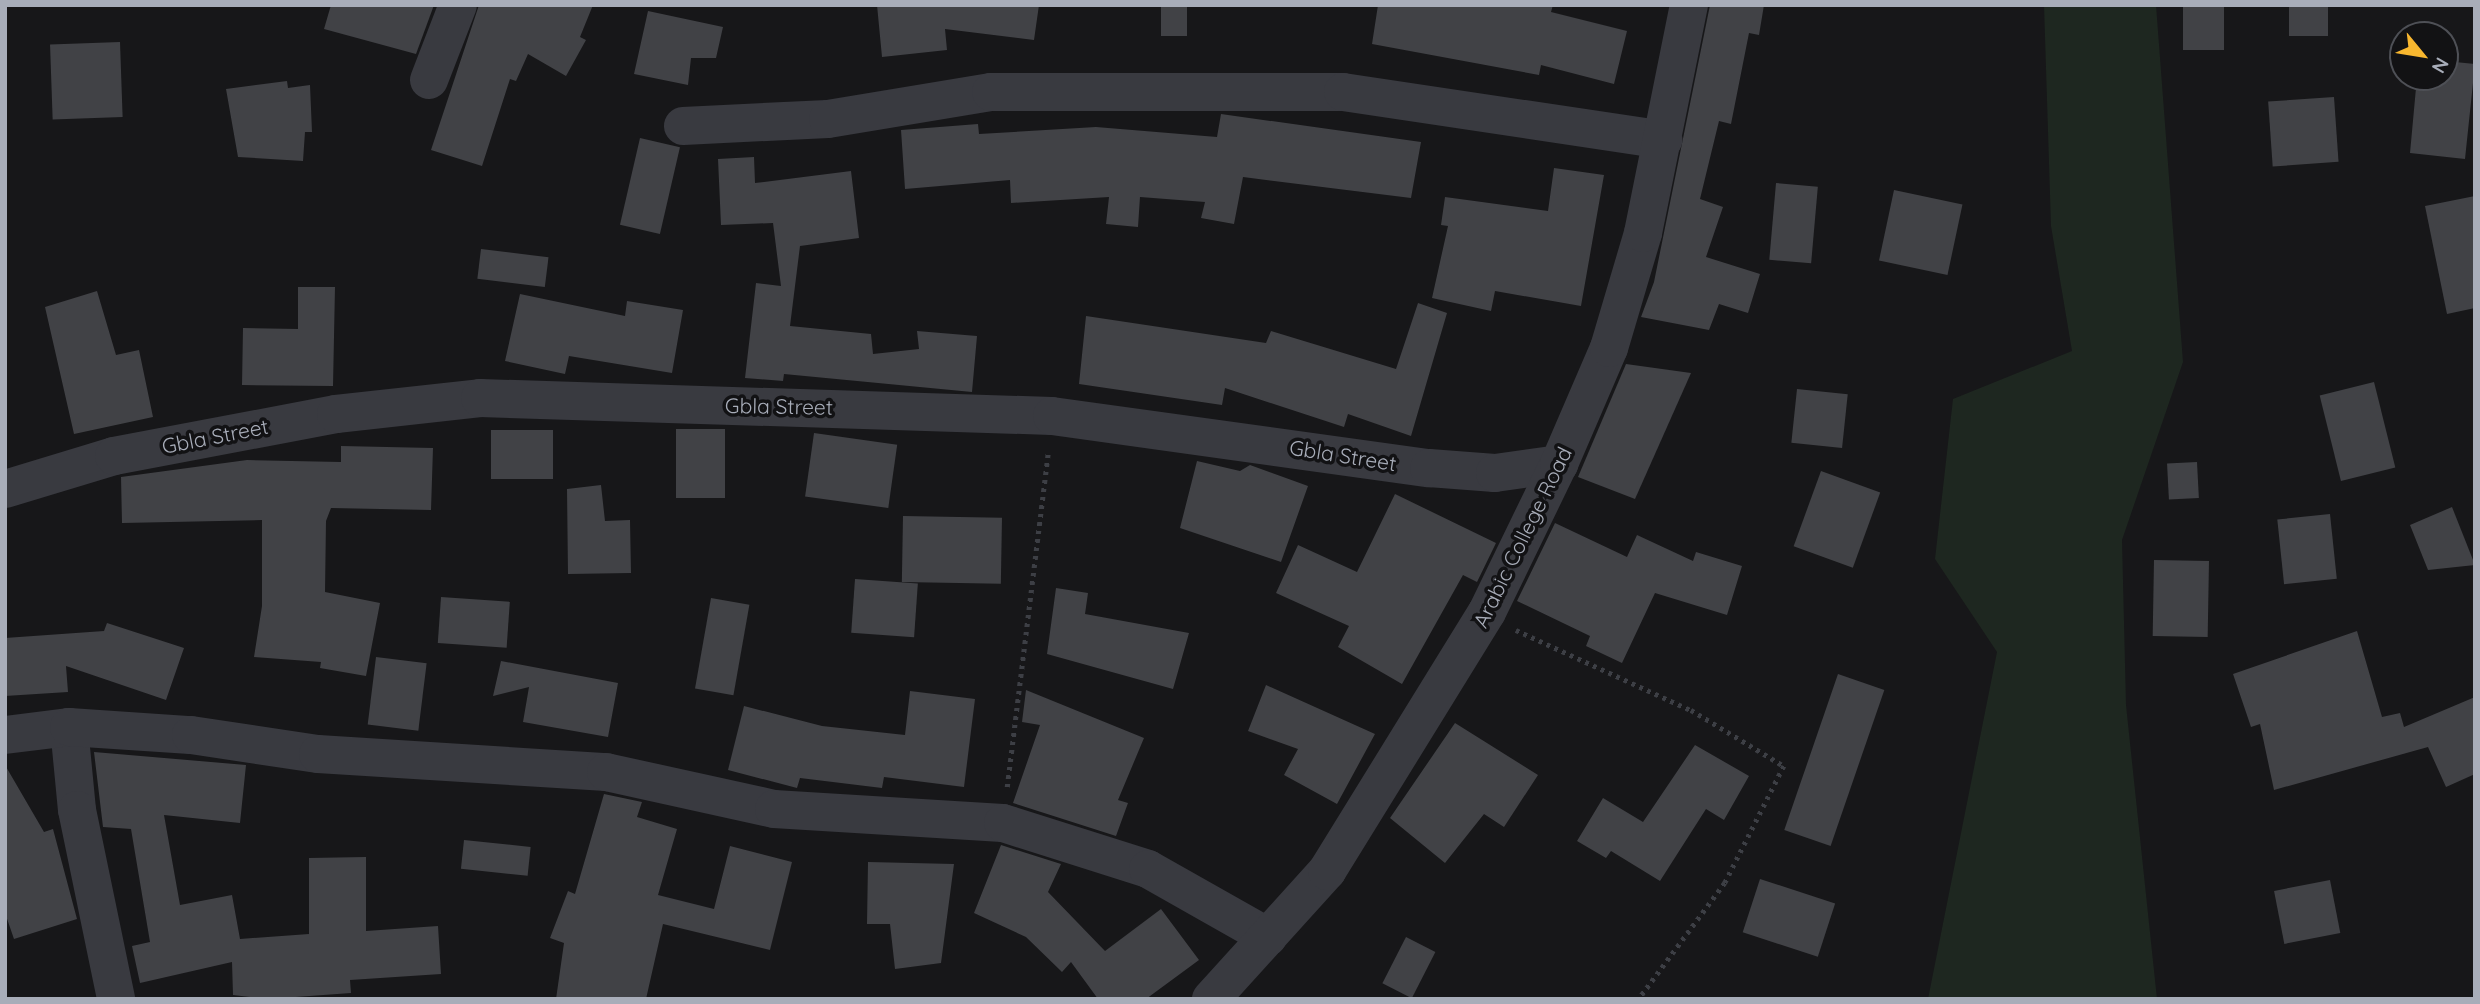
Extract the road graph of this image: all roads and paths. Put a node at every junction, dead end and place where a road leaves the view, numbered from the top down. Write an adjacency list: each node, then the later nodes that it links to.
1 (458, 5): 3 (street)
2 (1689, 5): 5 (street, Arabic College Road)
3 (429, 80)
4 (683, 126): 5 (street)
5 (1662, 140): 7 (street, Arabic College Road)
6 (1052, 416): 7 (street, Gbla Street); 8 (street, Gbla Street); 12 (path)
7 (1559, 464): 9 (street, Arabic College Road)
8 (5, 489)
9 (1487, 612): 13 (street, Arabic College Road); 16 (path)
10 (69, 727): 11 (street); 12 (street); 14 (street)
11 (5, 735)
12 (1003, 823): 13 (street)
13 (1268, 937): 15 (street, Arabic College Road)
14 (116, 999)
15 (1211, 999)
16 (1639, 999)

